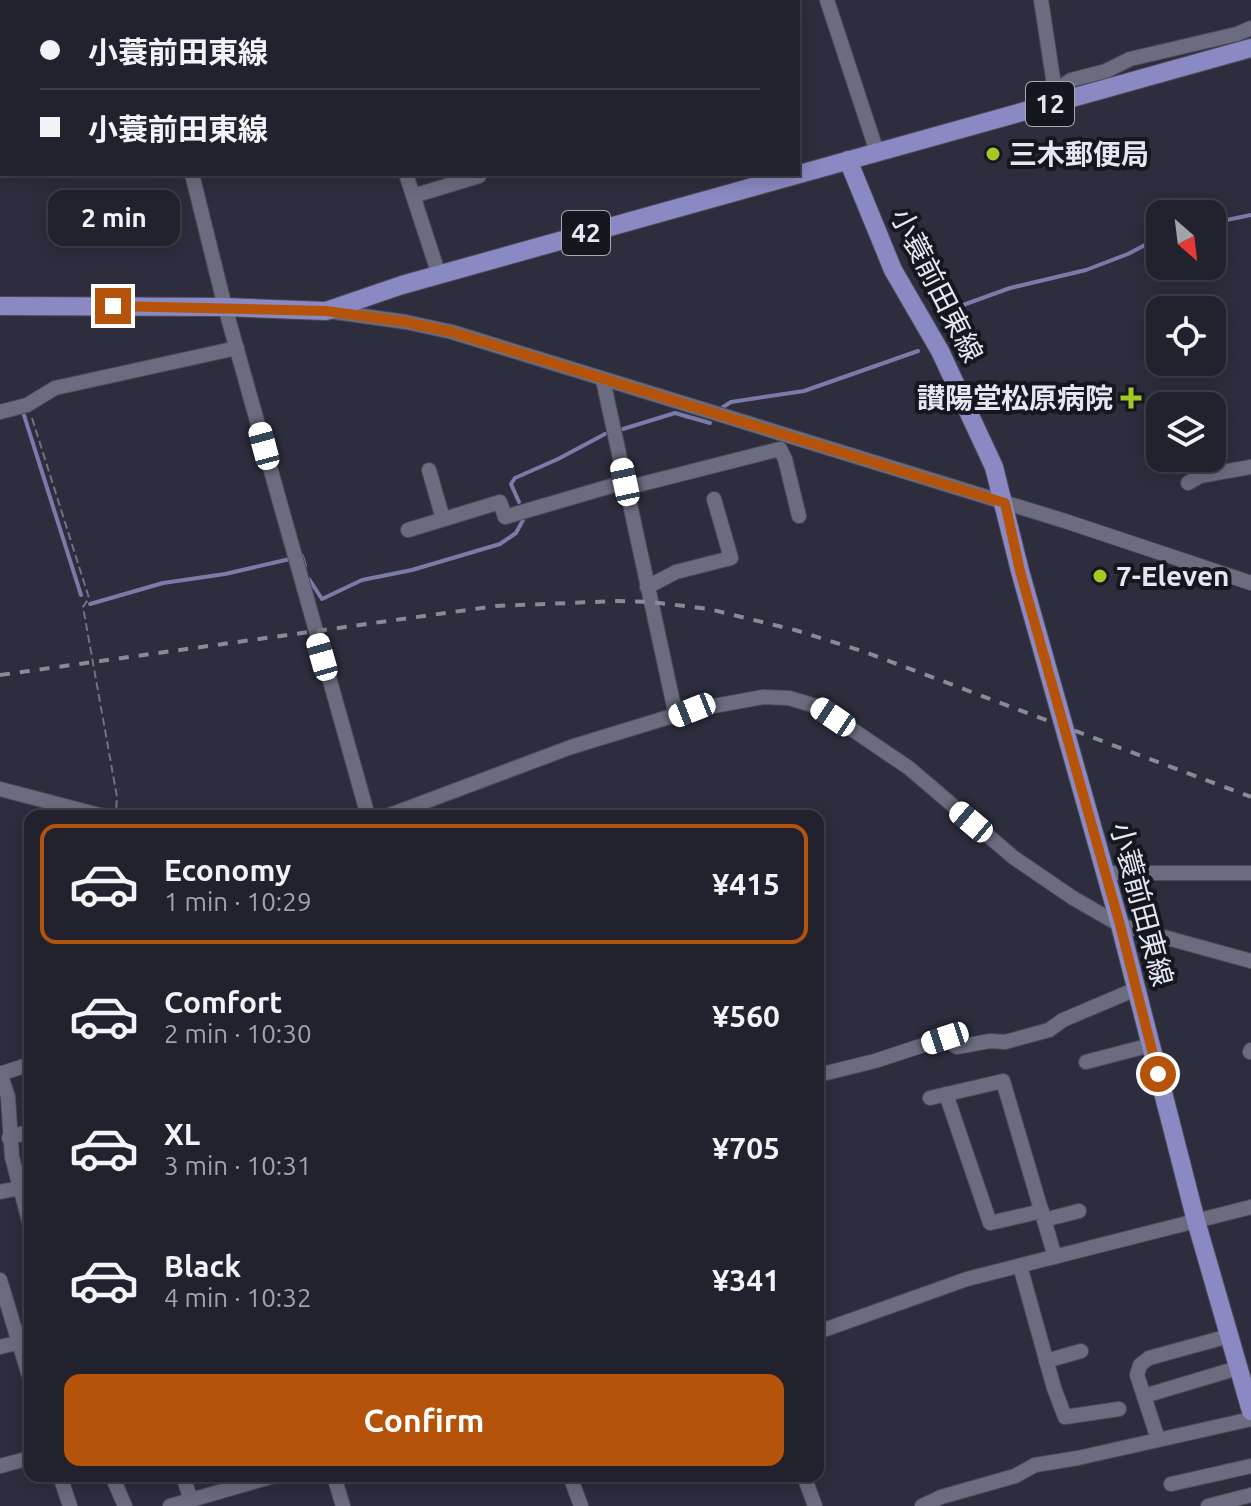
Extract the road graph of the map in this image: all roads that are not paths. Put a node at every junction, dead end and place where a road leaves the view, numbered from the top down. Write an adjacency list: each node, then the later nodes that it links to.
1 (827, 0): 6 (street)
2 (1041, 0): 5 (street)
3 (1251, 28): 5 (street)
4 (1251, 48): 5 (main road, 12)
5 (1056, 96): 6 (main road, 12)
6 (877, 152): 7 (main road, 12)
7 (848, 160): 8 (main road, 42); 27 (main road, 小蓑前田東線)
8 (800, 173)
9 (192, 176): 16 (street)
10 (407, 176): 13 (street)
11 (479, 176): 13 (street)
12 (791, 176): 14 (main road, 42)
13 (413, 196): 14 (street)
14 (439, 275): 17 (main road, 42)
15 (0, 306): 16 (main road, 42)
16 (225, 307): 17 (main road, 42); 18 (street)
17 (326, 311): 19 (street)
18 (237, 348): 20 (street); 36 (street)
19 (603, 380): 21 (street); 25 (street)
20 (0, 412)
21 (781, 442): 25 (street); 27 (street); 28 (street)
22 (1251, 467): 24 (street)
23 (429, 470): 29 (street)
24 (1188, 483)
25 (626, 485): 29 (street); 32 (street)
26 (714, 499): 32 (street)
27 (1005, 503): 31 (street); 38 (main road, 小蓑前田東線)
28 (799, 516)
29 (443, 519): 30 (street)
30 (408, 530)
31 (1251, 583)
32 (647, 587): 33 (street)
33 (676, 716): 37 (street); 40 (street)
34 (0, 789): 35 (street)
35 (80, 810)
36 (366, 810)
37 (403, 810)
38 (1105, 873): 39 (street); 40 (main road, 小蓑前田東線)
39 (1251, 873)
40 (1120, 925): 41 (street); 42 (main road, 小蓑前田東線)
41 (1251, 961)
42 (1136, 989): 43 (main road, 小蓑前田東線); 47 (street)
43 (1151, 1045): 44 (street); 58 (main road, 小蓑前田東線)
44 (1086, 1062)
45 (24, 1066): 46 (street)
46 (0, 1073): 51 (street)
47 (824, 1074)
48 (946, 1094): 49 (street); 57 (street); 57 (street)
49 (930, 1098)
50 (24, 1133): 51 (street)
51 (9, 1138): 52 (street)
52 (20, 1188): 53 (street); 54 (street)
53 (0, 1192)
54 (24, 1203)
55 (1251, 1207): 58 (street)
56 (1079, 1211): 57 (street)
57 (1043, 1216): 59 (street)
58 (1196, 1221): 59 (street); 63 (main road, 小蓑前田東線)
59 (1055, 1257): 60 (street)
60 (1020, 1266): 62 (street); 67 (street)
61 (0, 1280): 64 (street)
62 (824, 1330)
63 (1229, 1336): 68 (main road, 小蓑前田東線); 69 (street)
64 (24, 1342): 65 (street)
65 (0, 1347)
66 (1081, 1351): 67 (street)
67 (1046, 1361): 70 (street)
68 (1238, 1368): 69 (street); 71 (main road, 小蓑前田東線)
69 (1144, 1396): 73 (street)
70 (1119, 1409)
71 (1251, 1411)
72 (1251, 1419): 73 (street)
73 (1158, 1439): 93 (street)
74 (24, 1460): 75 (street)
75 (0, 1466)
76 (1251, 1466): 84 (street)
77 (62, 1482): 87 (street)
78 (115, 1482): 88 (street)
79 (185, 1482): 86 (street)
80 (253, 1482): 86 (street)
81 (336, 1482): 90 (street)
82 (572, 1482): 91 (street)
83 (806, 1482): 92 (street)
84 (1171, 1484)
85 (1251, 1495): 94 (street)
86 (191, 1500): 89 (street)
87 (70, 1506)
88 (125, 1506)
89 (170, 1506)
90 (343, 1506)
91 (581, 1506)
92 (815, 1506)
93 (922, 1506)
94 (1208, 1506)

